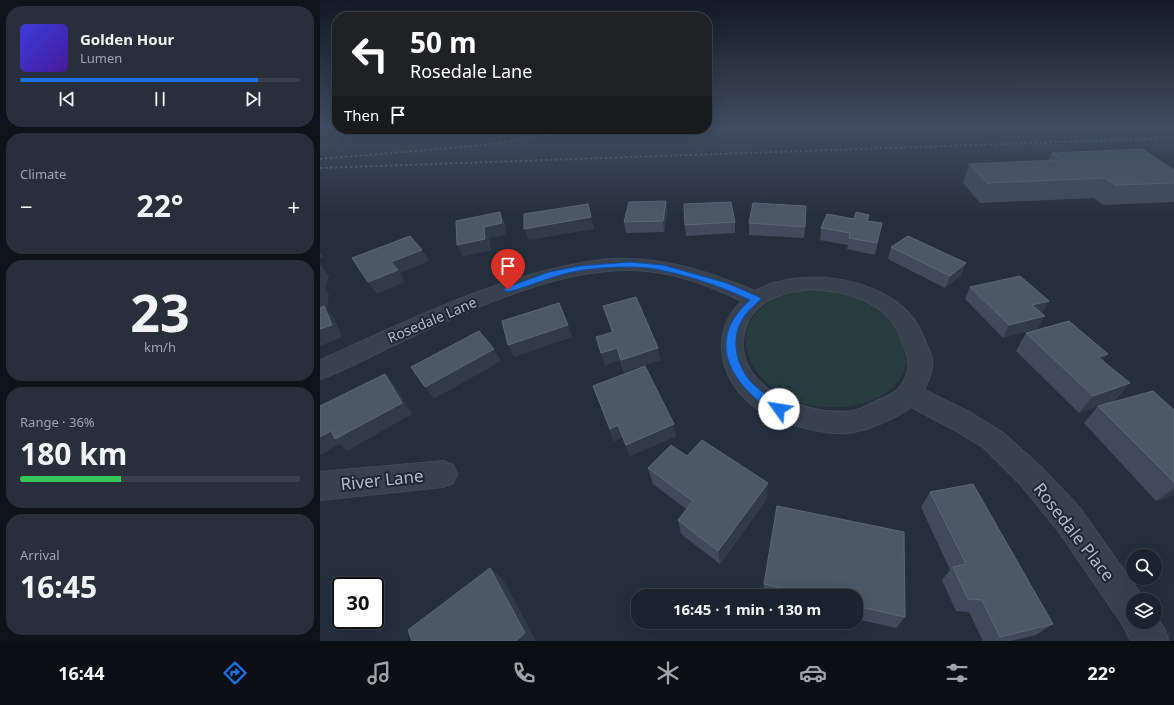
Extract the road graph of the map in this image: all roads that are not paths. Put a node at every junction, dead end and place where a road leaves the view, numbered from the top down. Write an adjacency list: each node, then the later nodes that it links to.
1 (756, 299): 2 (street, Rosedale Lane); 3 (street); 3 (street)
2 (320, 370)
3 (908, 394): 6 (street, Rosedale Place)
4 (443, 474): 5 (street, River Lane)
5 (320, 486)
6 (1126, 602)
7 (1143, 629): 8 (street)
8 (1151, 641)

